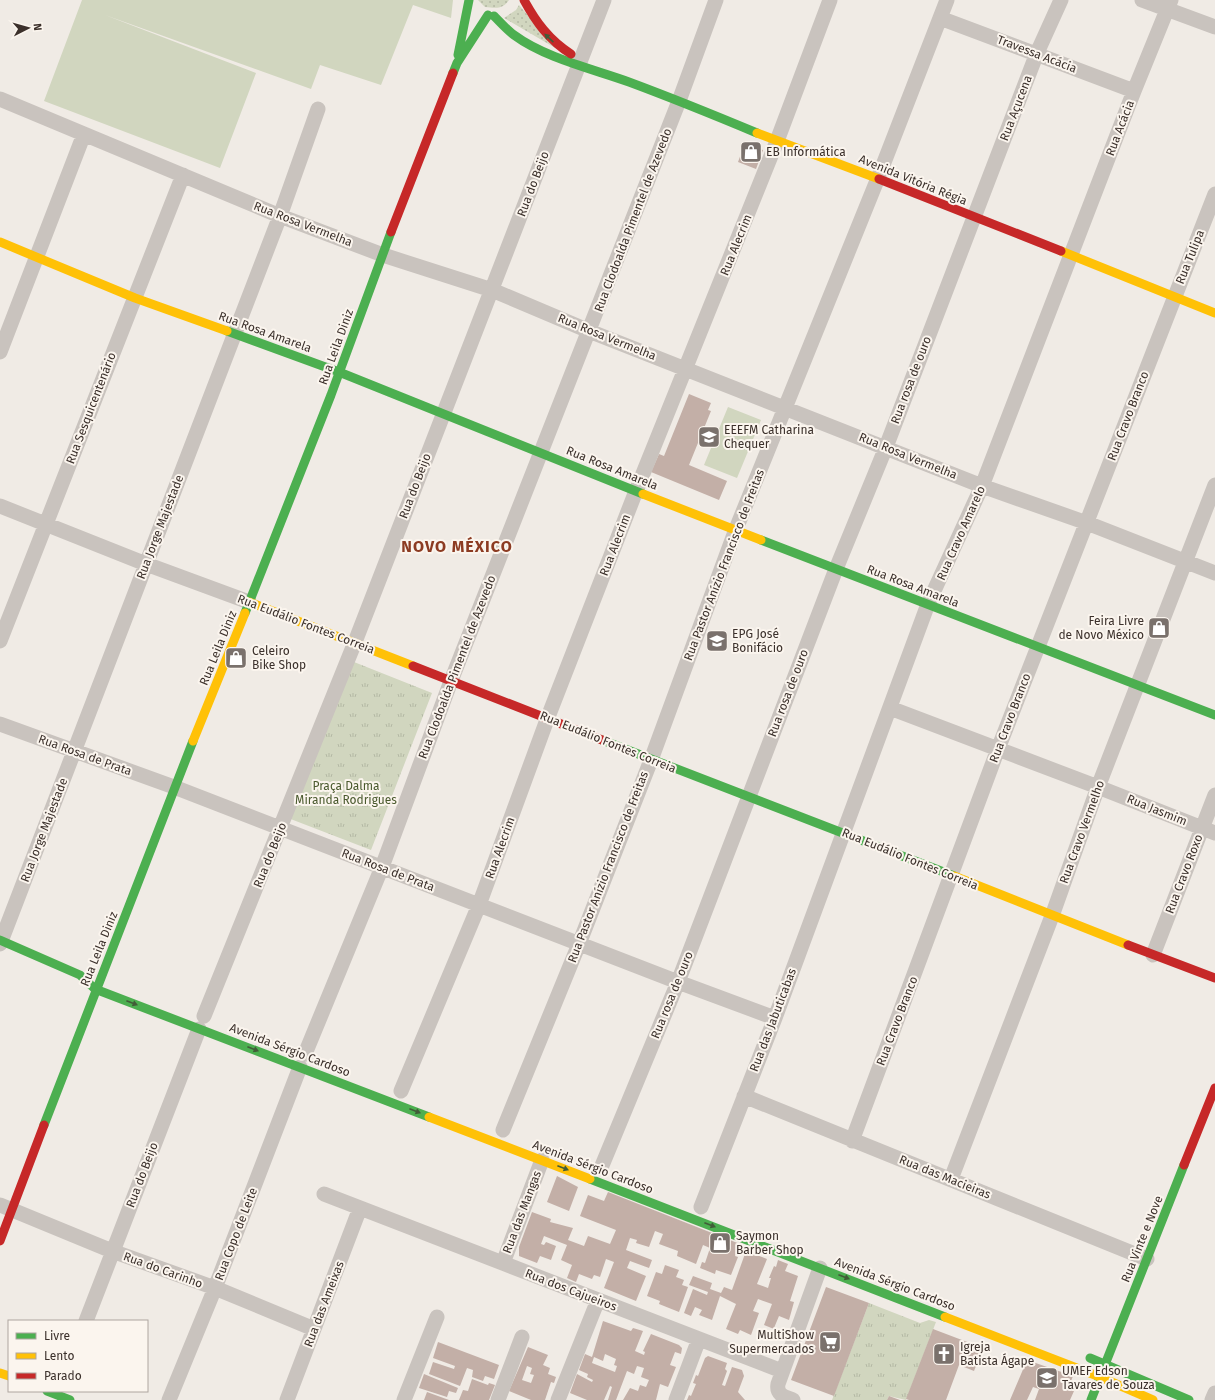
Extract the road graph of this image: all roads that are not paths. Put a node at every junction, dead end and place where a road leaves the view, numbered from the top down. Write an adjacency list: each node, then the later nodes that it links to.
1 (461, 0): 16 (street)
2 (469, 0): 16 (street, Rua Leila Diniz)
3 (473, 0): 13 (street, Avenida Vitória Régia)
4 (524, 0): 18 (street, Avenida Vitória Régia, one-way to 4)
5 (604, 0): 18 (street, Rua do Beijo)
6 (716, 0): 22 (street)
7 (830, 0): 25 (street, Rua Alecrim)
8 (947, 0): 14 (street, Rua Pastor Anízio Francisco de Freitas)
9 (1061, 0): 17 (street, Rua Açucena)
10 (1142, 0): 11 (street)
11 (1170, 5): 15 (street); 20 (street, Rua Acácia)
12 (513, 6): 13 (street)
13 (491, 16): 18 (street, Avenida Vitória Régia); 19 (street, Rua Leila Diniz)
14 (940, 18): 17 (street, Travessa Acácia); 27 (street, Rua Pastor Anízio Francisco de Freitas)
15 (1215, 27)
16 (460, 38): 19 (street, Rua Leila Diniz)
17 (1037, 53): 20 (street, Travessa Acácia); 30 (street, Rua Açucena)
18 (580, 62): 22 (street, Avenida Vitória Régia); 35 (street, Rua do Beijo)
19 (457, 63): 32 (street, Rua Leila Diniz)
20 (1134, 90): 33 (street, Rua Acácia)
21 (0, 99): 24 (street, Rua Rosa Vermelha)
22 (679, 100): 25 (street, Avenida Vitória Régia); 39 (street, Rua Clodoalda Pimentel de Azevedo)
23 (318, 109): 29 (street, Rua Jorge Majestade)
24 (84, 134): 26 (street, Rua Rosa Vermelha); 34 (street)
25 (777, 141): 27 (street, Avenida Vitória Régia); 42 (street, Rua Alecrim)
26 (183, 175): 29 (street, Rua Rosa Vermelha); 37 (street, Rua Sesquicentenário)
27 (878, 178): 30 (street, Avenida Vitória Régia); 44 (street, Rua Pastor Anízio Francisco de Freitas)
28 (1215, 194): 36 (street, Rua Tulipa)
29 (280, 216): 32 (street, Rua Rosa Vermelha); 40 (street, Rua Jorge Majestade)
30 (974, 217): 33 (street, Avenida Vitória Régia); 46 (street, Rua rosa de ouro)
31 (0, 242): 34 (street, Rua Rosa Amarela)
32 (383, 255): 35 (street, Rua Rosa Vermelha); 43 (street, Rua Leila Diniz)
33 (1070, 256): 36 (street, Avenida Vitória Régia); 49 (street, Rua Cravo Amarelo)
34 (35, 258): 37 (street, Rua Rosa Amarela); 41 (street)
35 (492, 290): 39 (street, Rua Rosa Vermelha); 45 (street, Rua do Beijo)
36 (1173, 297): 38 (street, Avenida Vitória Régia); 52 (street, Rua Cravo Branco)
37 (134, 298): 40 (street, Rua Rosa Amarela); 53 (street, Rua Sesquicentenário)
38 (1215, 313)
39 (589, 331): 42 (street, Rua Rosa Vermelha); 47 (street, Rua Clodoalda Pimentel de Azevedo)
40 (234, 334): 43 (street, Rua Rosa Amarela); 56 (street, Rua Jorge Majestade)
41 (0, 352)
42 (686, 368): 44 (street, Rua Rosa Vermelha); 50 (street, Rua Alecrim)
43 (339, 372): 45 (street, Rua Rosa Amarela); 59 (street, Rua Leila Diniz)
44 (785, 408): 46 (street, Rua Rosa Vermelha); 54 (street, Rua Pastor Anízio Francisco de Freitas)
45 (443, 413): 47 (street, Rua Rosa Amarela); 62 (street, Rua do Beijo)
46 (886, 447): 49 (street, Rua Rosa Vermelha); 57 (street, Rua rosa de ouro)
47 (542, 452): 50 (street, Rua Rosa Amarela); 64 (street, Rua Clodoalda Pimentel de Azevedo)
48 (1215, 485): 55 (street, Rua Cravo Vermelho)
49 (982, 486): 52 (street, Rua Rosa Vermelha); 60 (street, Rua Cravo Amarelo)
50 (636, 491): 54 (street, Rua Rosa Amarela); 68 (street, Rua Alecrim)
51 (0, 506): 53 (street, Rua Eudálio Fontes Correia)
52 (1087, 523): 55 (street, Rua Rosa Vermelha); 63 (street, Rua Cravo Branco)
53 (46, 524): 56 (street, Rua Eudálio Fontes Correia); 61 (street, Rua Sesquicentenário)
54 (736, 529): 57 (street, Rua Rosa Amarela); 72 (street, Rua Pastor Anízio Francisco de Freitas)
55 (1186, 562): 58 (street, Rua Rosa Vermelha); 65 (street, Rua Cravo Vermelho)
56 (146, 564): 59 (street, Rua Eudálio Fontes Correia); 71 (street, Rua Jorge Majestade)
57 (836, 569): 60 (street, Rua Rosa Amarela); 76 (street, Rua rosa de ouro)
58 (1215, 573)
59 (249, 602): 62 (street, Rua Eudálio Fontes Correia); 73 (street, Rua Leila Diniz)
60 (928, 604): 63 (street, Rua Rosa Amarela); 66 (street, Rua Cravo Amarelo)
61 (0, 642)
62 (355, 642): 64 (street, Rua Eudálio Fontes Correia); 77 (street, Rua do Beijo)
63 (1038, 646): 65 (street, Rua Rosa Amarela); 70 (street, Rua Cravo Branco)
64 (451, 681): 68 (street, Rua Eudálio Fontes Correia); 80 (street, Rua Clodoalda Pimentel de Azevedo)
65 (1138, 686): 67 (street, Rua Rosa Amarela); 74 (street, Rua Cravo Vermelho)
66 (890, 708): 70 (street, Rua Jasmim); 79 (street, Rua Cravo Amarelo)
67 (1215, 715)
68 (548, 717): 72 (street, Rua Eudálio Fontes Correia); 82 (street, Rua Alecrim)
69 (0, 724): 71 (street, Rua Rosa de Prata)
70 (998, 749): 74 (street, Rua Jasmim); 81 (street, Rua Cravo Branco)
71 (74, 752): 73 (street, Rua Rosa de Prata); 84 (street, Rua Jorge Majestade)
72 (650, 760): 76 (street, Rua Eudálio Fontes Correia); 85 (street, Rua Pastor Anízio Francisco de Freitas)
73 (174, 787): 77 (street, Rua Rosa de Prata); 88 (street, Rua Leila Diniz)
74 (1098, 787): 78 (street, Rua Jasmim); 83 (street, Rua Cravo Vermelho)
75 (1215, 795): 78 (street, Rua Cravo Roxo)
76 (748, 796): 79 (street, Rua Eudálio Fontes Correia); 91 (street, Rua rosa de ouro)
77 (280, 828): 80 (street, Rua Rosa de Prata); 94 (street, Rua do Beijo)
78 (1208, 831): 86 (street, Rua Cravo Roxo)
79 (843, 832): 81 (street, Rua Eudálio Fontes Correia); 93 (street, Rua das Jabuticabas)
80 (382, 867): 82 (street, Rua Rosa de Prata); 95 (street, Rua Clodoalda Pimentel de Azevedo)
81 (951, 875): 83 (street, Rua Eudálio Fontes Correia); 100 (street, Rua Cravo Branco)
82 (479, 905): 85 (street, Rua Rosa de Prata); 97 (street, Rua Alecrim)
83 (1052, 916): 86 (street, Rua Eudálio Fontes Correia); 103 (street, Rua Cravo Vermelho)
84 (0, 942): 87 (street, Avenida Sérgio Cardoso)
85 (579, 944): 91 (street, Rua Rosa de Prata); 99 (street, Rua Pastor Anízio Francisco de Freitas)
86 (1153, 955): 89 (street, Rua Eudálio Fontes Correia)
87 (80, 975): 88 (street, Avenida Sérgio Cardoso); 92 (street, Avenida Sérgio Cardoso)
88 (100, 976): 90 (street, Avenida Sérgio Cardoso); 92 (street, Rua Leila Diniz)
89 (1215, 978)
90 (113, 981)
91 (678, 982): 93 (street, Rua Rosa de Prata); 102 (street, Rua rosa de ouro)
92 (95, 989): 94 (street, Avenida Sérgio Cardoso, one-way to 94); 105 (street, Rua Leila Diniz)
93 (774, 1018): 98 (street, Rua das Jabuticabas)
94 (203, 1019): 95 (street, Avenida Sérgio Cardoso, one-way to 95); 109 (street, Rua do Beijo)
95 (303, 1057): 97 (street, Avenida Sérgio Cardoso); 113 (street, Rua Copo de Leite)
96 (1215, 1088): 110 (street, Rua Vinte e Nove)
97 (400, 1094): 99 (street, Avenida Sérgio Cardoso, one-way to 99)
98 (744, 1096): 100 (street, Rua das Macieiras); 107 (street, Rua das Jabuticabas)
99 (502, 1133): 101 (street, Avenida Sérgio Cardoso)
100 (852, 1141): 103 (street, Rua das Macieiras)
101 (543, 1157): 102 (street, Avenida Sérgio Cardoso, one-way to 102); 111 (street, Rua das Mangas)
102 (600, 1171): 107 (street, Avenida Sérgio Cardoso)
103 (951, 1179): 110 (street, Rua das Macieiras)
104 (324, 1194): 106 (street, Rua dos Cajueiros)
105 (6, 1207): 108 (street, Rua Leila Diniz); 109 (street, Rua do Carinho)
106 (360, 1208): 111 (street, Rua dos Cajueiros); 117 (street, Rua das Ameixas)
107 (700, 1210): 112 (street, Avenida Sérgio Cardoso, one-way to 112)
108 (0, 1241)
109 (112, 1251): 113 (street, Rua do Carinho); 116 (street, Rua do Beijo)
110 (1147, 1259): 121 (street, Rua Vinte e Nove)
111 (503, 1264): 114 (street, Rua dos Cajueiros)
112 (822, 1265): 122 (street); 123 (street, Avenida Sérgio Cardoso, one-way to 123)
113 (215, 1288): 117 (street, Rua do Carinho); 126 (street, Rua Copo de Leite)
114 (598, 1300): 119 (street, Rua dos Cajueiros); 130 (street)
115 (437, 1317): 128 (street)
116 (86, 1320)
117 (314, 1329): 127 (street, Rua das Ameixas)
118 (522, 1337): 129 (street)
119 (699, 1339): 122 (street, Rua dos Cajueiros); 131 (street)
120 (1079, 1353): 121 (street)
121 (1105, 1364): 123 (street, Rua Vinte e Nove); 135 (street)
122 (782, 1371): 132 (street)
123 (1100, 1377): 124 (street, Avenida Sérgio Cardoso); 133 (street, Rua Vinte e Nove)
124 (1119, 1393): 134 (street, Avenida Sérgio Cardoso)
125 (1215, 1393): 136 (street)
126 (168, 1400)
127 (287, 1400)
128 (404, 1400)
129 (498, 1400)
130 (558, 1400)
131 (676, 1400)
132 (793, 1400)
133 (1091, 1400)
134 (1153, 1400)
135 (1189, 1400)
136 (1212, 1400)

